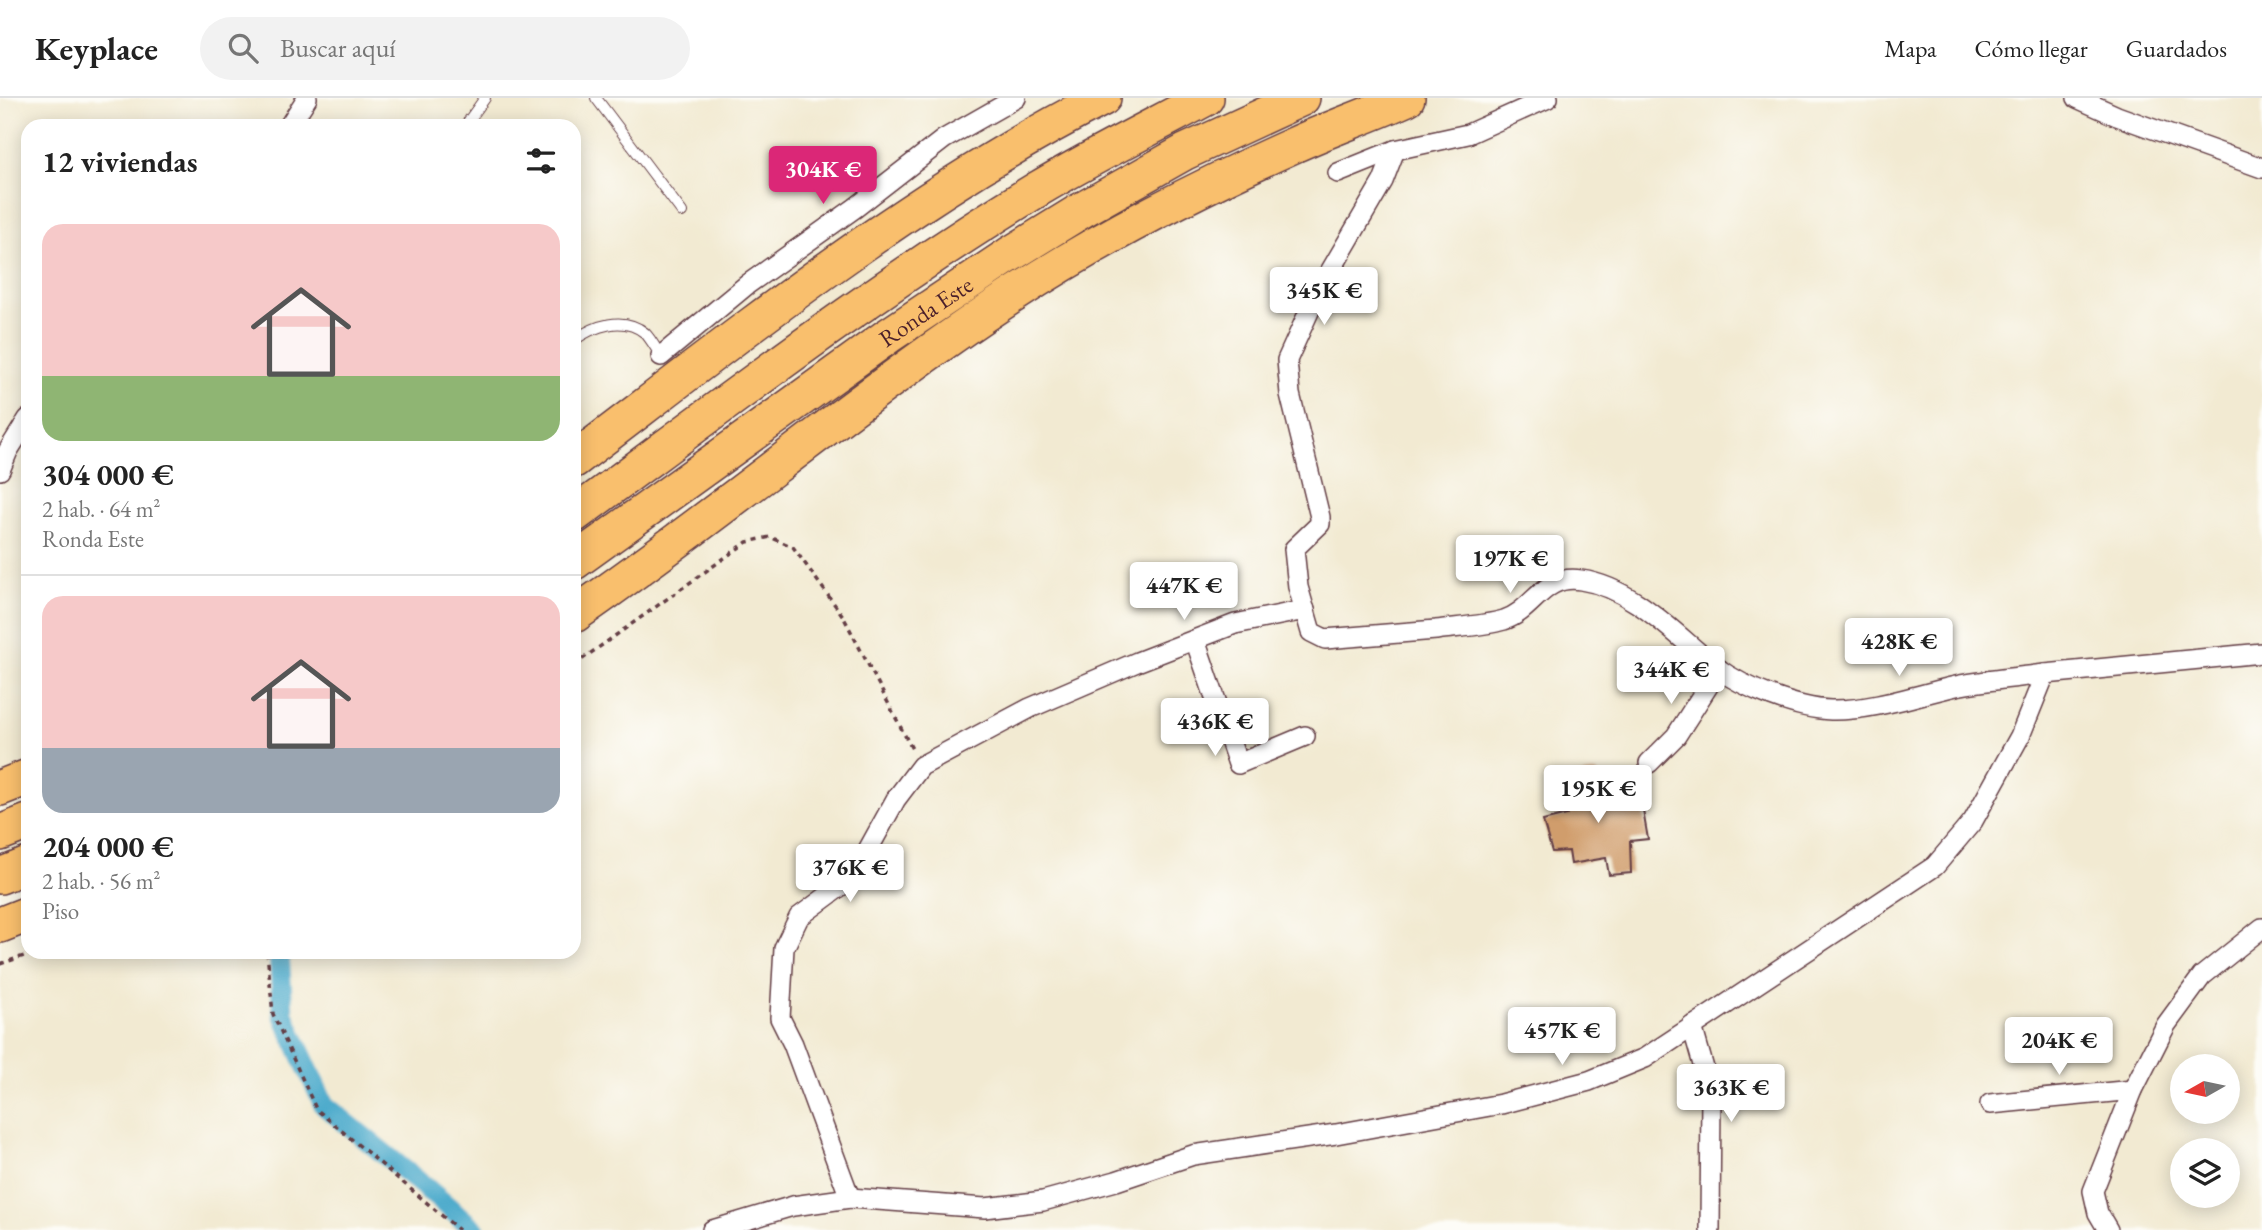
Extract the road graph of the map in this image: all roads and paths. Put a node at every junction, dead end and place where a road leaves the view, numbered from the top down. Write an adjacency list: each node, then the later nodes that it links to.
1 (307, 98): 12 (street)
2 (485, 98): 13 (lane)
3 (596, 98): 18 (lane)
4 (1016, 98): 20 (street)
5 (1103, 98): 22 (highway)
6 (1179, 98): 15 (highway)
7 (1206, 98): 15 (highway, Ronda Este)
8 (1302, 98): 25 (highway, Ronda Este)
9 (1407, 98): 26 (highway)
10 (1548, 98): 14 (street)
11 (2077, 98): 16 (street)
12 (294, 119)
13 (470, 119)
14 (1395, 150): 17 (street); 27 (street)
15 (1096, 157): 24 (highway, Ronda Este)
16 (2262, 168)
17 (1338, 173)
18 (682, 212)
19 (581, 335): 20 (lane)
20 (661, 356)
21 (21, 430): 23 (street)
22 (581, 455)
23 (1, 472)
24 (581, 510)
25 (581, 557)
26 (581, 610)
27 (1305, 611): 28 (street); 31 (street)
28 (1195, 640): 33 (street); 35 (street)
29 (2262, 653): 32 (street)
30 (581, 660): 35 (path)
31 (1719, 669): 32 (street); 34 (street)
32 (2045, 674): 48 (street)
33 (1305, 736)
34 (1649, 763)
35 (921, 766): 51 (street)
36 (21, 780): 37 (highway)
37 (0, 788)
38 (21, 824): 39 (highway)
39 (0, 833)
40 (21, 868): 41 (highway)
41 (0, 876)
42 (21, 917): 43 (highway)
43 (0, 925)
44 (2262, 928): 49 (street)
45 (21, 957): 47 (path)
46 (268, 959): 52 (path)
47 (0, 964)
48 (1692, 1026): 51 (street); 54 (street)
49 (2133, 1090): 50 (street); 55 (street)
50 (1990, 1104)
51 (850, 1198): 53 (street)
52 (459, 1230)
53 (712, 1230)
54 (1710, 1230)
55 (2108, 1230)

